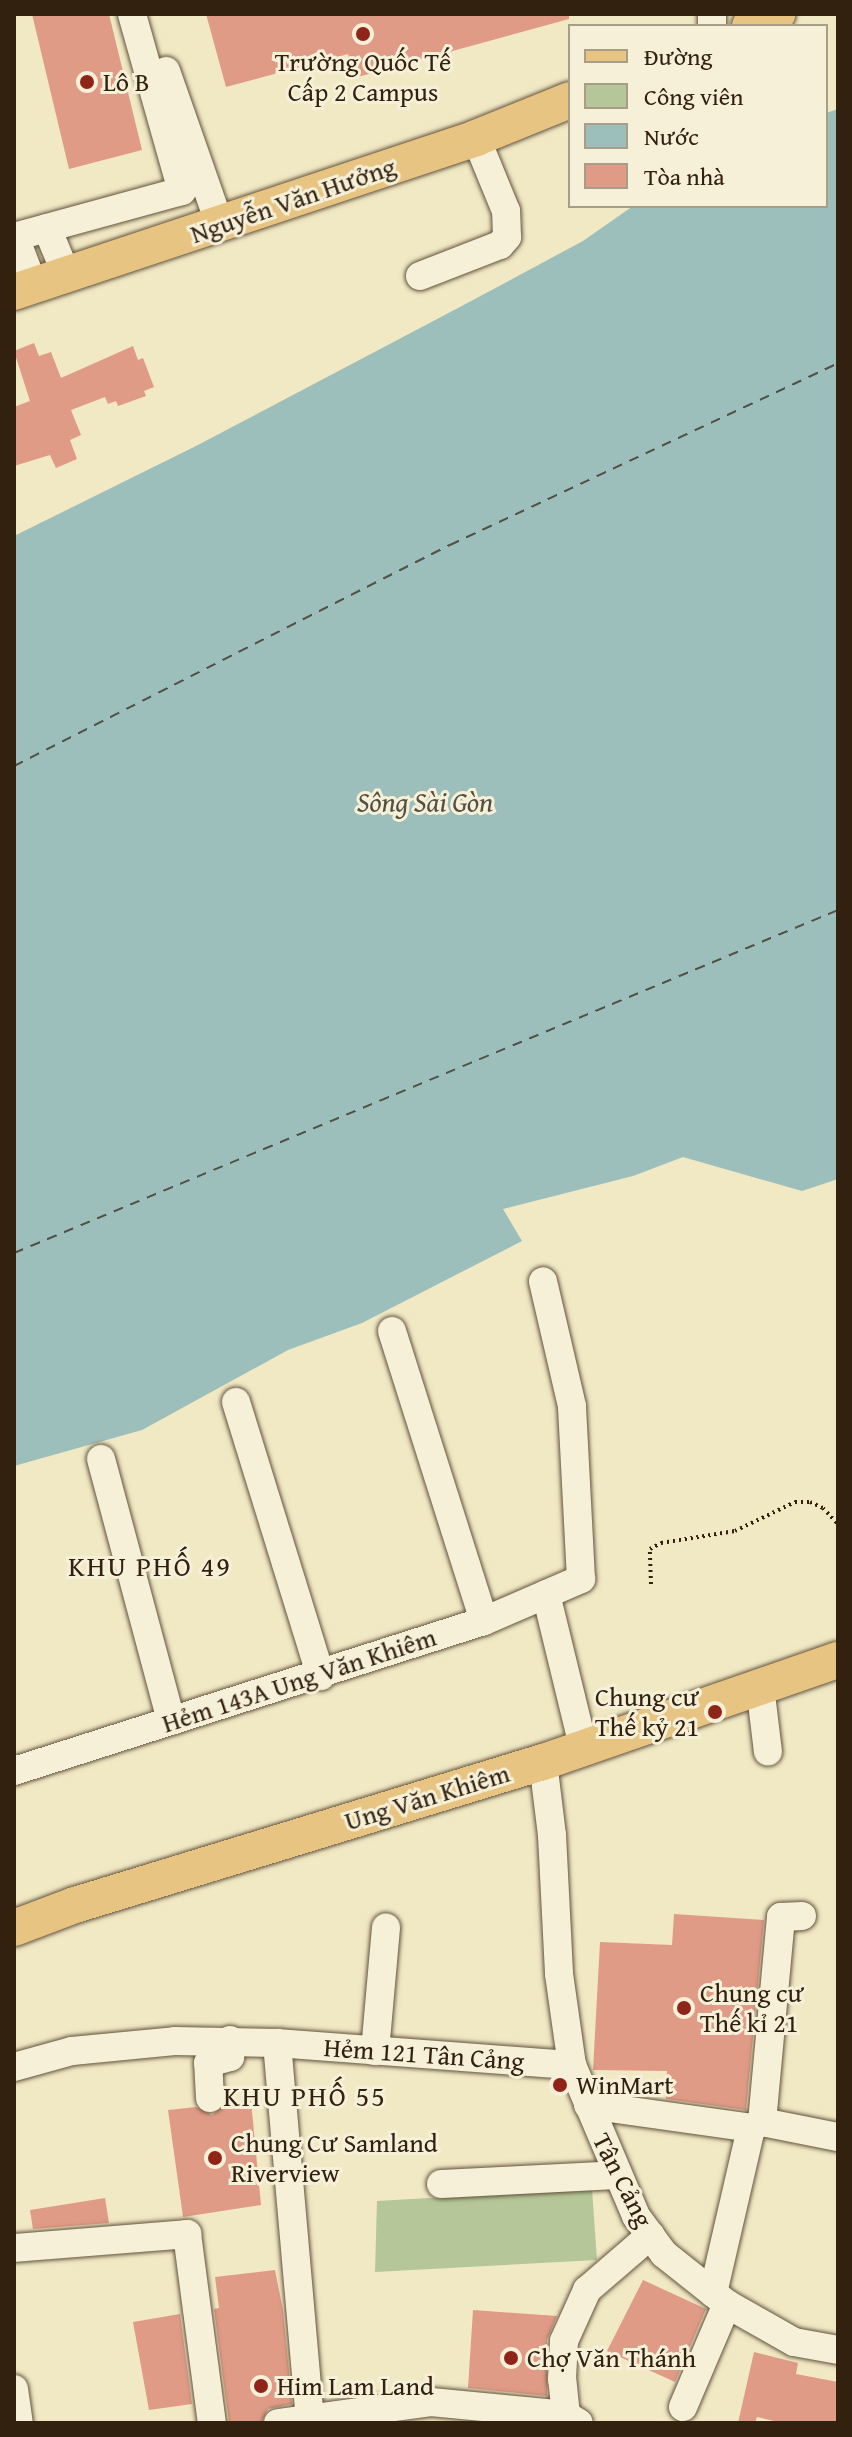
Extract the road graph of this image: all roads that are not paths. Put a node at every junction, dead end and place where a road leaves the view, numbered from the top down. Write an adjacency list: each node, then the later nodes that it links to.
1 (132, 14): 8 (street)
2 (146, 14): 7 (street)
3 (777, 14): 4 (main road)
4 (754, 24)
5 (568, 101): 6 (main road, Nguyễn Văn Hưởng)
6 (476, 138): 7 (main road, Nguyễn Văn Hưởng); 11 (street)
7 (220, 225): 10 (main road, Nguyễn Văn Hưởng)
8 (47, 228): 9 (street); 10 (street)
9 (14, 237): 12 (street)
10 (67, 276): 12 (main road, Nguyễn Văn Hưởng)
11 (420, 276)
12 (24, 289)
13 (543, 1281): 17 (street, Hẻm 143A Ung Văn Khiêm)
14 (392, 1331): 18 (street)
15 (236, 1402): 20 (street)
16 (101, 1459): 22 (street)
17 (546, 1594): 18 (street, Hẻm 143A Ung Văn Khiêm); 23 (street)
18 (484, 1621): 20 (street, Hẻm 143A Ung Văn Khiêm)
19 (838, 1660): 21 (main road, Ung Văn Khiêm)
20 (321, 1676): 22 (street, Hẻm 143A Ung Văn Khiêm)
21 (760, 1686): 23 (main road, Ung Văn Khiêm); 24 (street)
22 (171, 1721): 26 (street, Hẻm 143A Ung Văn Khiêm)
23 (583, 1746): 25 (main road, Ung Văn Khiêm)
24 (768, 1752)
25 (543, 1762): 29 (main road, Ung Văn Khiêm); 33 (street, Tân Cảng)
26 (14, 1771)
27 (802, 1916): 37 (street)
28 (386, 1927): 32 (street)
29 (14, 1928)
30 (230, 2040): 31 (street, Hẻm 121 Tân Cảng); 34 (street, Hẻm 121 Tân Cảng); 35 (street)
31 (277, 2043): 32 (street, Hẻm 121 Tân Cảng); 48 (street)
32 (375, 2051): 33 (street, Hẻm 121 Tân Cảng)
33 (572, 2065): 36 (street, Tân Cảng)
34 (14, 2067)
35 (210, 2098)
36 (588, 2105): 37 (street); 39 (street, Tân Cảng)
37 (756, 2125): 38 (street); 43 (street)
38 (838, 2137)
39 (617, 2175): 40 (street); 41 (street, Tân Cảng)
40 (441, 2184)
41 (651, 2235): 43 (street, Tân Cảng); 49 (street)
42 (14, 2248): 51 (street)
43 (720, 2299): 44 (street, Tân Cảng); 46 (street)
44 (838, 2350)
45 (14, 2389): 50 (street)
46 (683, 2407)
47 (425, 2413): 48 (street); 49 (street)
48 (310, 2418): 52 (street)
49 (569, 2420)
50 (19, 2423)
51 (212, 2423)
52 (278, 2423)

